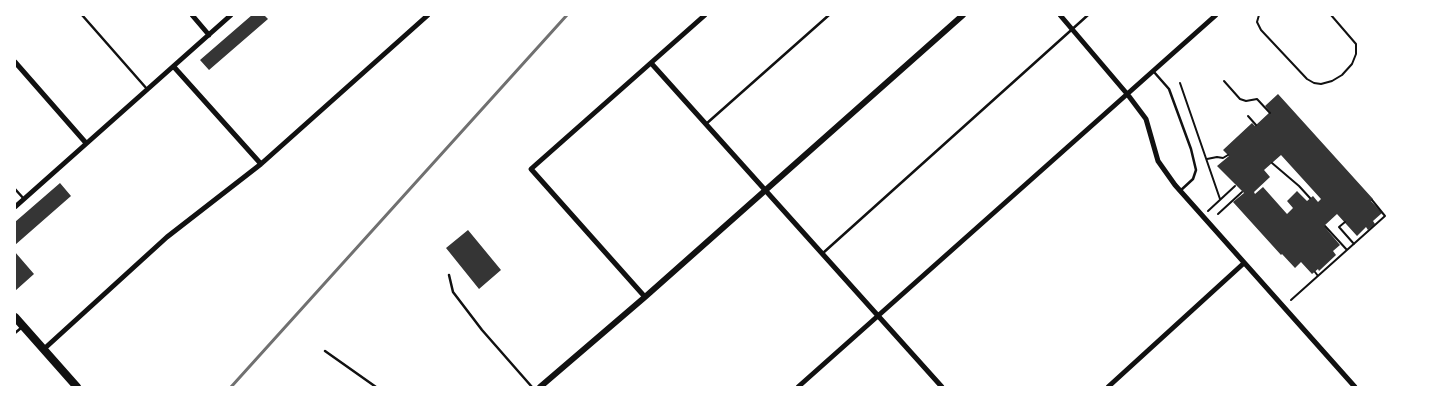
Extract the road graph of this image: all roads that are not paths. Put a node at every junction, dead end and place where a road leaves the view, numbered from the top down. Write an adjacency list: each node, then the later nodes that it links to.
1 (82, 15): 17 (lane)
2 (192, 15): 12 (street)
3 (231, 15): 12 (street)
4 (428, 15): 21 (street)
5 (705, 15): 14 (street)
6 (829, 15): 19 (lane)
7 (963, 15): 23 (street)
8 (1060, 15): 11 (street)
9 (1088, 15): 11 (lane)
10 (1216, 15): 16 (street)
11 (1072, 29): 18 (street); 27 (lane)
12 (209, 34): 15 (street)
13 (15, 62): 20 (street)
14 (651, 63): 19 (street); 30 (street)
15 (174, 67): 17 (street); 21 (street)
16 (1154, 72): 18 (street); 24 (lane)
17 (148, 90): 20 (street)
18 (1128, 95): 24 (street); 31 (street)
19 (706, 124): 23 (street)
20 (86, 143): 25 (street)
21 (261, 164): 35 (street)
22 (15, 188): 25 (lane)
23 (766, 189): 27 (street); 30 (street)
24 (1180, 191): 28 (street)
25 (24, 199): 26 (street)
26 (15, 207)
27 (823, 253): 31 (street)
28 (1244, 263): 43 (street); 44 (street)
29 (449, 276): 39 (lane)
30 (645, 297): 40 (street)
31 (879, 316): 41 (street); 42 (street)
32 (15, 317): 33 (main road)
33 (23, 326): 34 (lane); 35 (main road)
34 (15, 334)
35 (44, 349): 37 (main road)
36 (325, 351): 38 (lane)
37 (77, 387)
38 (376, 387)
39 (532, 387)
40 (540, 387)
41 (798, 387)
42 (942, 387)
43 (1108, 387)
44 (1355, 387)

